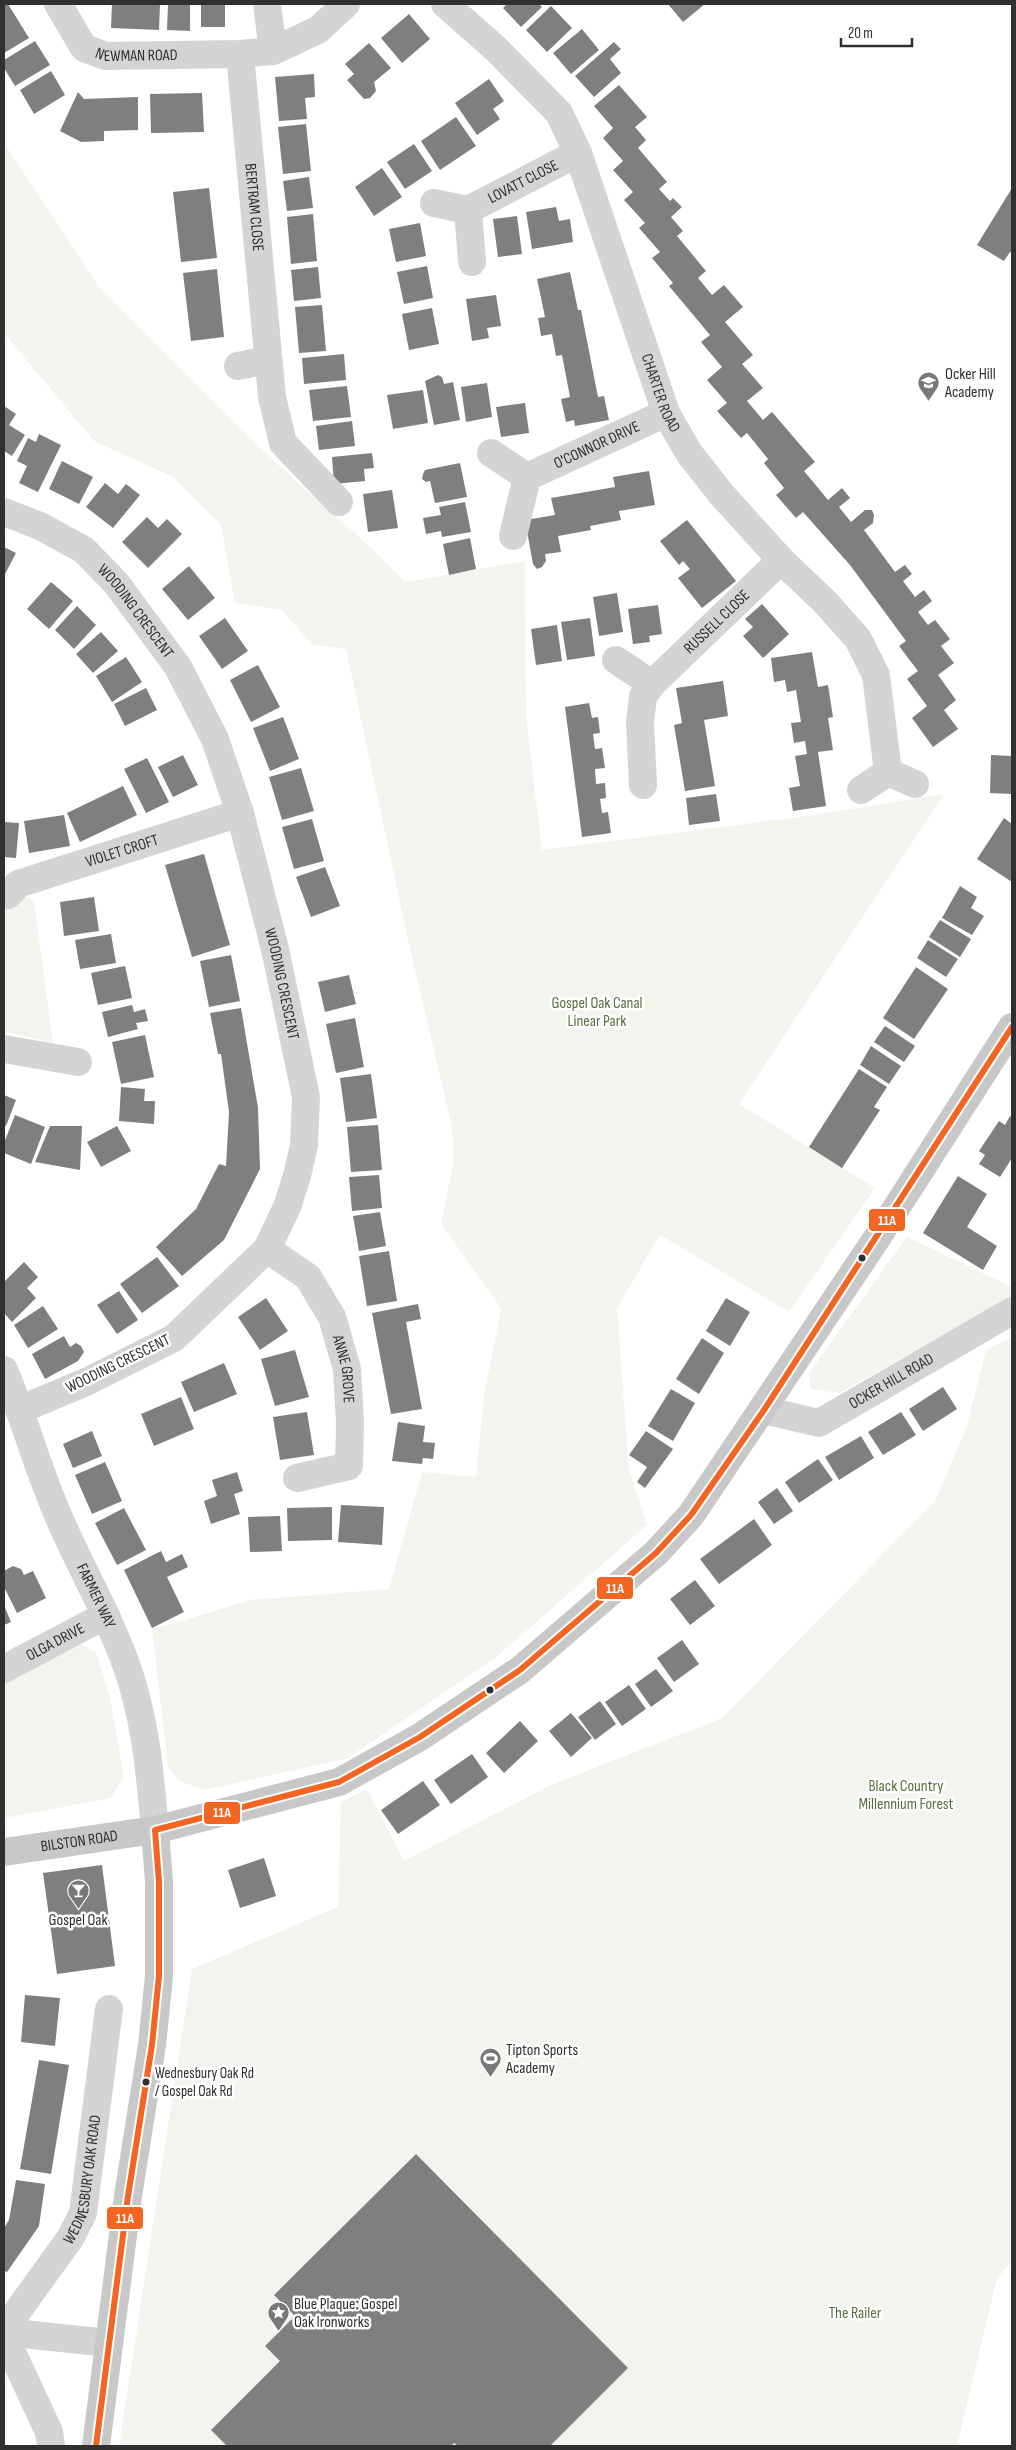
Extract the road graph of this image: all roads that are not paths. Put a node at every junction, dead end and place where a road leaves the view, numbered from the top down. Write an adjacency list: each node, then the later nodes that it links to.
1 (58, 4): 6 (street, NEWMAN ROAD)
2 (267, 4): 5 (street)
3 (346, 4): 5 (street, NEWMAN ROAD)
4 (445, 4): 7 (street, CHARTER ROAD)
5 (273, 51): 6 (street, NEWMAN ROAD)
6 (240, 54): 11 (street, BERTRAM CLOSE)
7 (578, 153): 9 (street, LOVATT CLOSE); 13 (street, CHARTER ROAD)
8 (434, 203): 9 (street, LOVATT CLOSE)
9 (468, 210): 10 (street, LOVATT CLOSE)
10 (472, 262)
11 (268, 360): 12 (street); 16 (street, BERTRAM CLOSE)
12 (238, 366)
13 (666, 413): 15 (street, O'CONNOR DRIVE); 19 (street, CHARTER ROAD)
14 (491, 453): 15 (street)
15 (527, 477): 18 (street)
16 (339, 502)
17 (4, 512): 26 (street, WOODING CRESCENT)
18 (513, 536)
19 (781, 560): 21 (street, RUSSELL CLOSE); 22 (street, CHARTER ROAD)
20 (616, 660): 21 (street)
21 (652, 684): 24 (street, RUSSELL CLOSE)
22 (888, 772): 23 (street); 25 (street)
23 (915, 784)
24 (643, 785)
25 (861, 790)
26 (240, 812): 27 (street, VIOLET CROFT); 31 (street, WOODING CRESCENT)
27 (8, 896)
28 (1012, 1028): 35 (main road, BILSTON ROAD)
29 (4, 1049): 30 (street)
30 (78, 1062)
31 (267, 1249): 34 (street, WOODING CRESCENT); 36 (street, ANNE GROVE)
32 (1012, 1311): 35 (street, OCKER HILL ROAD)
33 (4, 1370): 34 (street, FARMER WAY)
34 (19, 1410): 37 (street, FARMER WAY)
35 (764, 1410): 39 (main road, BILSTON ROAD)
36 (297, 1478)
37 (106, 1615): 38 (street, OLGA DRIVE); 39 (street, FARMER WAY)
38 (4, 1669)
39 (155, 1830): 40 (main road, BILSTON ROAD); 43 (main road)
40 (4, 1852)
41 (109, 2009): 42 (street, WEDNESBURY OAK ROAD)
42 (4, 2332): 43 (street); 44 (street)
43 (109, 2343): 45 (main road)
44 (51, 2446)
45 (96, 2446)

